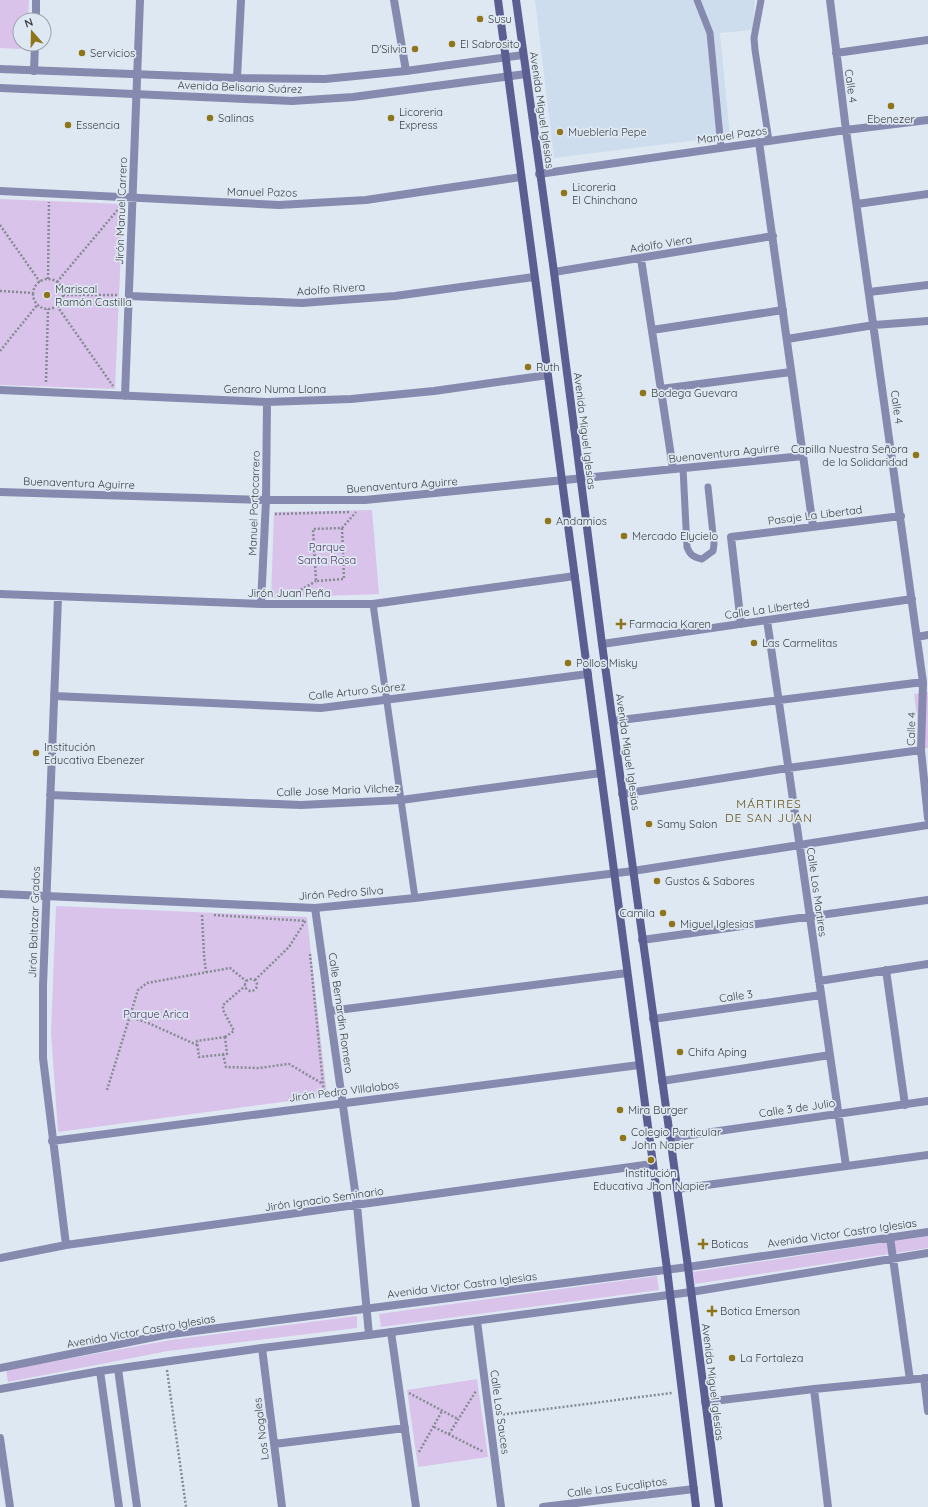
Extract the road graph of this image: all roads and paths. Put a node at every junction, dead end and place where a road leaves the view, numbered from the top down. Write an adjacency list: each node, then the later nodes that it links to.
1 (36, 0): 10 (street)
2 (140, 0): 20 (street, Jirón Manuel Carrero)
3 (241, 0): 22 (street)
4 (394, 0): 18 (street)
5 (498, 0): 15 (main road)
6 (516, 0): 14 (main road, Avenida Miguel Iglesias)
7 (697, 0): 29 (lane)
8 (761, 0): 27 (lane)
9 (830, 0): 13 (street, Calle 4)
10 (36, 12)
11 (928, 40): 13 (street)
12 (35, 52): 17 (street)
13 (836, 53): 26 (street, Calle 4)
14 (524, 55): 15 (street, Avenida Belisario Suárez); 19 (main road, Avenida Miguel Iglesias)
15 (506, 57): 18 (street, Avenida Belisario Suárez); 21 (main road)
16 (0, 69): 17 (street, Avenida Belisario Suárez)
17 (34, 71): 20 (street, Avenida Belisario Suárez)
18 (406, 71): 22 (street, Avenida Belisario Suárez)
19 (526, 74): 21 (street, Avenida Belisario Suárez); 30 (main road, Avenida Miguel Iglesias)
20 (137, 75): 22 (street, Avenida Belisario Suárez); 24 (street, Jirón Manuel Carrero)
21 (509, 76): 24 (street, Avenida Belisario Suárez); 31 (main road)
22 (238, 78)
23 (0, 88): 24 (street, Avenida Belisario Suárez)
24 (136, 94): 35 (street, Jirón Manuel Carrero)
25 (928, 120): 26 (street, Manuel Pazos)
26 (846, 130): 27 (street, Manuel Pazos); 39 (street, Calle 4)
27 (769, 141): 28 (street, Manuel Pazos)
28 (760, 142): 29 (street, Manuel Pazos); 44 (street)
29 (721, 147): 30 (street, Manuel Pazos)
30 (539, 174): 46 (main road, Avenida Miguel Iglesias)
31 (521, 177): 35 (street, Manuel Pazos); 47 (main road)
32 (0, 192): 33 (street, Manuel Pazos)
33 (49, 194): 35 (street, Manuel Pazos); 37 (path)
34 (928, 194): 39 (street)
35 (132, 198): 58 (street, Jirón Manuel Carrero)
36 (42, 202): 37 (path)
37 (49, 203): 38 (path); 48 (path)
38 (56, 203)
39 (857, 204): 54 (street, Calle 4)
40 (114, 205): 41 (path)
41 (122, 205): 42 (path); 50 (path)
42 (121, 213)
43 (0, 225): 49 (path)
44 (772, 236): 45 (street, Adolfo Viera); 63 (street)
45 (641, 258): 46 (street, Adolfo Viera); 66 (street)
46 (554, 272): 82 (main road, Avenida Miguel Iglesias)
47 (534, 277): 58 (street, Adolfo Rivera); 70 (main road)
48 (48, 279): 49 (path); 50 (path)
49 (40, 282): 55 (path)
50 (56, 282): 56 (path)
51 (928, 285): 54 (street)
52 (118, 288): 57 (path)
53 (0, 291): 55 (path)
54 (868, 292): 65 (street, Calle 4)
55 (33, 293): 60 (path)
56 (63, 295): 57 (path); 61 (path)
57 (118, 295): 58 (path); 59 (path)
58 (129, 296): 77 (street, Jirón Manuel Carrero)
59 (118, 303)
60 (38, 304): 62 (path); 68 (path)
61 (58, 306): 62 (path); 73 (path)
62 (48, 309): 76 (path)
63 (783, 310): 66 (street); 67 (street)
64 (928, 321): 65 (street)
65 (874, 325): 67 (street); 89 (street, Calle 4)
66 (652, 330): 74 (street)
67 (787, 339): 69 (street)
68 (0, 351)
69 (791, 372): 74 (street); 79 (street)
70 (548, 376): 78 (street, Genaro Numa Llona); 83 (main road)
71 (114, 379): 73 (path)
72 (107, 387): 73 (path)
73 (114, 387)
74 (661, 389): 81 (street)
75 (0, 390): 76 (street, Genaro Numa Llona)
76 (46, 392): 77 (street, Genaro Numa Llona)
77 (125, 396): 78 (street, Genaro Numa Llona)
78 (267, 402): 86 (street, Manuel Portocarrero)
79 (803, 456): 80 (street, Buenaventura Aguirre); 91 (street)
80 (683, 468): 81 (street, Buenaventura Aguirre); 84 (lane)
81 (673, 469): 82 (street, Buenaventura Aguirre)
82 (580, 479): 83 (street, Buenaventura Aguirre); 105 (main road, Avenida Miguel Iglesias)
83 (562, 481): 86 (street, Buenaventura Aguirre); 93 (main road)
84 (708, 487)
85 (0, 492): 86 (street, Buenaventura Aguirre)
86 (266, 500): 99 (street, Manuel Portocarrero)
87 (356, 512): 88 (path); 90 (path); 92 (path)
88 (363, 512)
89 (901, 516): 91 (street, Pasaje La Libertad); 98 (street, Calle 4)
90 (275, 521)
91 (813, 527): 102 (street, Pasaje La Libertad)
92 (342, 528): 94 (path); 94 (path)
93 (575, 576): 100 (street, Jirón Juan Peña); 106 (main road)
94 (316, 581): 96 (path)
95 (0, 594): 97 (street, Jirón Juan Peña)
96 (298, 595)
97 (58, 598): 99 (street, Jirón Juan Peña); 108 (street, Jirón Baltazar Grados)
98 (912, 599): 101 (street, Calle La Liberted); 104 (street, Calle 4)
99 (261, 604): 100 (street, Jirón Juan Peña)
100 (373, 604): 109 (lane)
101 (767, 620): 102 (street, Calle La Liberted); 110 (street, Calle Los Martires)
102 (741, 624): 105 (street, Calle La Liberted)
103 (928, 635): 104 (street)
104 (918, 636): 107 (street, Calle 4)
105 (602, 644): 111 (main road, Avenida Miguel Iglesias)
106 (588, 674): 109 (street, Calle Arturo Suárez); 114 (main road)
107 (923, 682): 110 (street); 112 (street, Calle 4)
108 (54, 696): 109 (street, Calle Arturo Suárez); 116 (street, Jirón Baltazar Grados)
109 (387, 699): 117 (lane)
110 (779, 700): 111 (street); 113 (street, Calle Los Martires)
111 (612, 721): 115 (main road, Avenida Miguel Iglesias)
112 (921, 750): 113 (street); 118 (street, Calle 4)
113 (788, 768): 115 (street); 120 (street, Calle Los Martires)
114 (601, 773): 117 (street, Calle Jose Maria Vilchez); 122 (main road)
115 (622, 794): 121 (main road, Avenida Miguel Iglesias)
116 (50, 795): 117 (street, Calle Jose Maria Vilchez); 124 (street, Jirón Baltazar Grados)
117 (401, 800): 125 (lane)
118 (928, 818)
119 (928, 825): 120 (street, Jirón Pedro Silva)
120 (800, 845): 121 (street, Jirón Pedro Silva); 130 (street, Calle Los Martires)
121 (633, 871): 122 (street, Jirón Pedro Silva); 133 (main road, Avenida Miguel Iglesias)
122 (614, 875): 125 (street, Jirón Pedro Silva); 138 (main road)
123 (0, 894): 124 (street, Jirón Pedro Silva)
124 (46, 895): 127 (street, Jirón Pedro Silva); 161 (street, Jirón Baltazar Grados)
125 (415, 898): 127 (street, Jirón Pedro Silva)
126 (928, 900): 130 (street)
127 (315, 908): 131 (path); 144 (street, Calle Bernardin Romero)
128 (195, 914): 129 (path)
129 (202, 915): 131 (path); 137 (path)
130 (810, 917): 133 (street); 141 (street, Calle Los Martires)
131 (306, 920): 132 (path); 139 (path)
132 (307, 928)
133 (642, 940): 146 (main road, Avenida Miguel Iglesias)
134 (309, 951): 153 (path)
135 (928, 964): 136 (street)
136 (886, 970): 141 (street); 158 (street)
137 (206, 972): 140 (path); 145 (path)
138 (627, 973): 144 (street); 151 (main road)
139 (255, 980): 140 (path); 142 (path)
140 (246, 981): 142 (path)
141 (819, 981): 143 (street, Calle Los Martires)
142 (245, 986): 147 (path)
143 (821, 995): 146 (street, Calle 3); 150 (street, Calle Los Martires)
144 (330, 1011): 157 (street, Calle Bernardin Romero)
145 (129, 1017): 148 (path); 154 (path)
146 (653, 1019): 152 (main road, Avenida Miguel Iglesias)
147 (225, 1037): 148 (path); 149 (path)
148 (197, 1046): 149 (path)
149 (223, 1054): 153 (path)
150 (830, 1055): 152 (street); 159 (street, Calle Los Martires)
151 (639, 1065): 157 (street, Jirón Pedro Villalobos); 163 (main road)
152 (662, 1081): 160 (main road, Avenida Miguel Iglesias)
153 (323, 1084): 155 (path)
154 (107, 1090)
155 (317, 1095)
156 (928, 1100): 158 (street, Calle 3 de Julio)
157 (342, 1102): 161 (street, Jirón Pedro Villalobos); 166 (street, Calle Bernardin Romero)
158 (905, 1105): 159 (street, Calle 3 de Julio)
159 (838, 1113): 160 (street, Calle 3 de Julio); 164 (street, Calle Los Martires)
160 (670, 1138): 165 (main road, Avenida Miguel Iglesias)
161 (52, 1141): 169 (street, Jirón Baltazar Grados)
162 (928, 1156): 164 (street)
163 (652, 1164): 166 (street, Jirón Ignacio Seminario); 174 (main road)
164 (846, 1166): 165 (street)
165 (677, 1189): 173 (main road, Avenida Miguel Iglesias)
166 (357, 1205): 169 (street, Jirón Ignacio Seminario); 177 (street, Calle Bernardin Romero)
167 (928, 1232): 168 (street, Avenida Victor Castro Iglesias)
168 (890, 1237): 172 (street); 173 (street, Avenida Victor Castro Iglesias)
169 (66, 1245): 171 (street, Jirón Ignacio Seminario)
170 (928, 1253): 172 (street)
171 (0, 1258)
172 (893, 1259): 175 (street); 188 (street)
173 (688, 1267): 174 (street, Avenida Victor Castro Iglesias); 175 (main road, Avenida Miguel Iglesias)
174 (667, 1269): 176 (main road); 177 (street, Avenida Victor Castro Iglesias)
175 (691, 1292): 176 (street); 193 (main road, Avenida Miguel Iglesias)
176 (670, 1294): 178 (street); 192 (main road)
177 (366, 1309): 180 (street, Calle Bernardin Romero); 183 (street, Avenida Victor Castro Iglesias)
178 (477, 1321): 179 (street); 186 (street, Calle Los Sauces)
179 (391, 1332): 180 (street); 189 (street)
180 (370, 1335): 181 (street)
181 (262, 1348): 182 (street); 202 (street, Los Nogales)
182 (166, 1362): 184 (street); 210 (path)
183 (0, 1368)
184 (118, 1368): 185 (street); 209 (street)
185 (100, 1371): 190 (street); 208 (street)
186 (484, 1376): 196 (street, Calle Los Sauces); 197 (path)
187 (926, 1378): 188 (street); 195 (street)
188 (910, 1380): 191 (street)
189 (399, 1388): 194 (path); 199 (street)
190 (0, 1389)
191 (814, 1389): 193 (street); 217 (street)
192 (683, 1392): 196 (path); 205 (main road)
193 (705, 1402): 216 (main road, Avenida Miguel Iglesias)
194 (442, 1411): 197 (path); 198 (path)
195 (928, 1411)
196 (490, 1416): 203 (street, Calle Los Sauces)
197 (458, 1419): 200 (path)
198 (434, 1427): 200 (path); 204 (path)
199 (405, 1428): 202 (street); 204 (street)
200 (449, 1434): 203 (path)
201 (0, 1438): 206 (street)
202 (274, 1444): 211 (street, Los Nogales)
203 (495, 1457): 213 (street, Calle Los Sauces)
204 (410, 1467): 212 (street)
205 (694, 1489): 214 (street, Calle Los Eucaliptos); 215 (main road)
206 (4, 1491): 207 (street)
207 (10, 1507)
208 (119, 1507)
209 (137, 1507)
210 (186, 1507)
211 (282, 1507)
212 (416, 1507)
213 (501, 1507)
214 (543, 1507)
215 (696, 1507)
216 (719, 1507)
217 (828, 1507)

